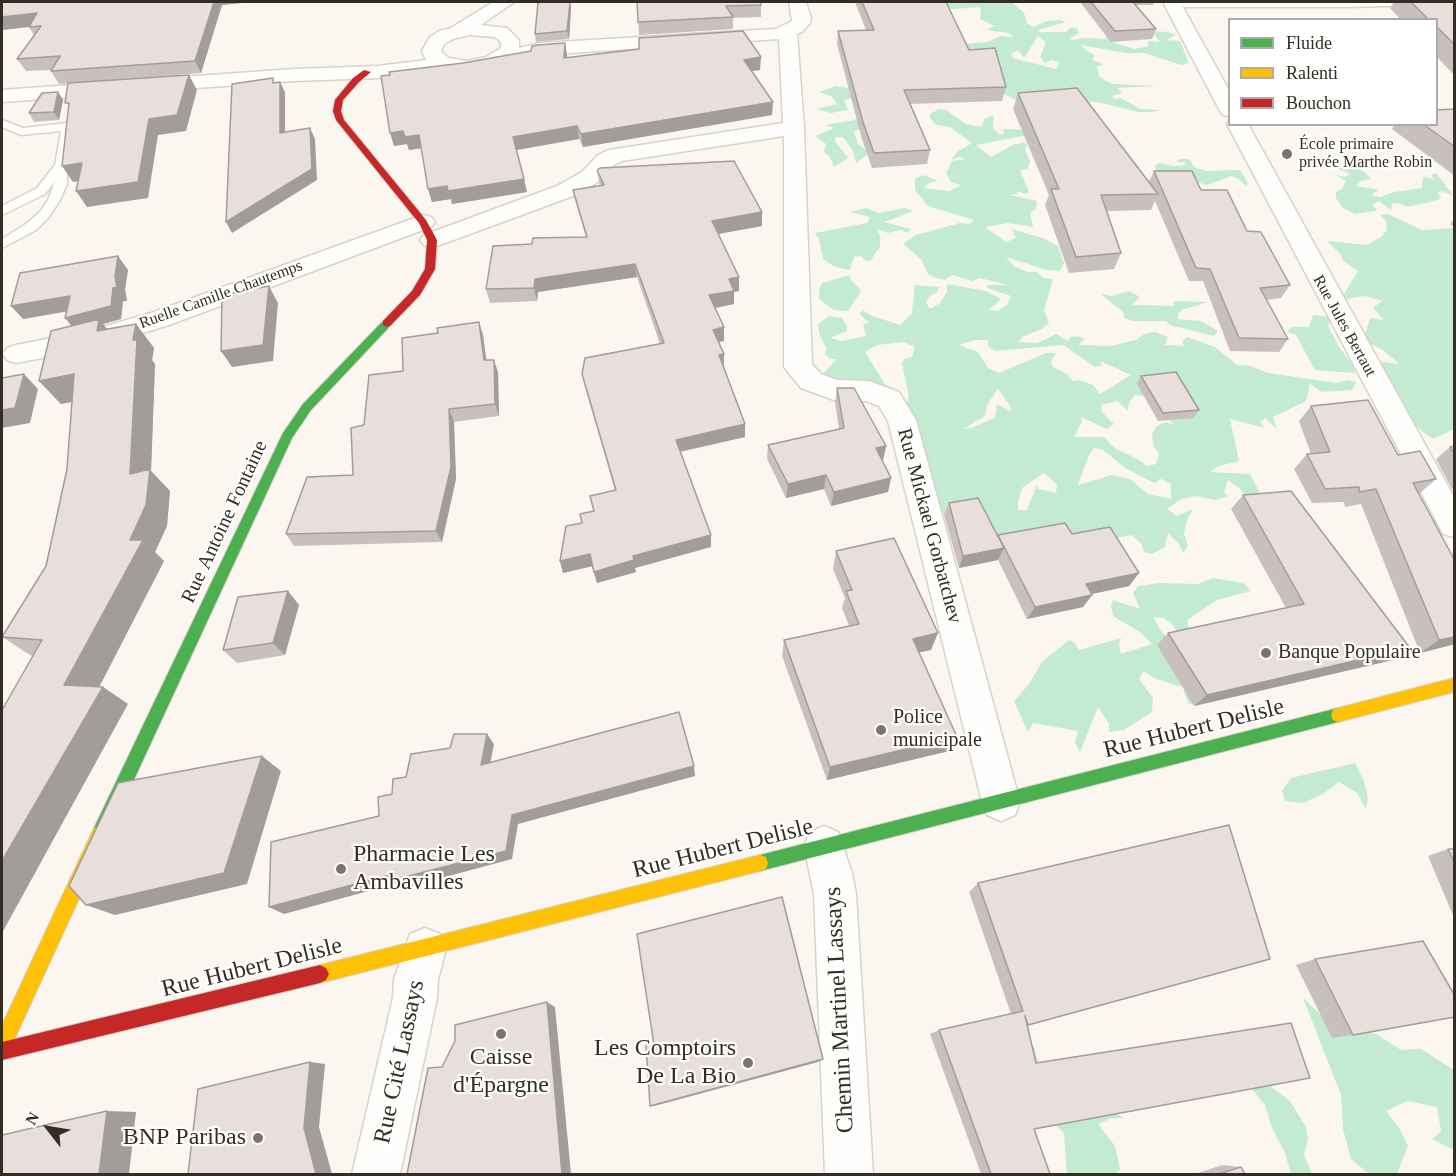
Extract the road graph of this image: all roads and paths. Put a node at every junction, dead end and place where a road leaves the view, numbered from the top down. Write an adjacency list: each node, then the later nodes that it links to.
1 (797, 2): 7 (street)
2 (1427, 2): 3 (lane)
3 (1172, 3): 13 (street)
4 (502, 4): 5 (street); 6 (street)
5 (491, 30): 6 (street); 8 (street)
6 (458, 31): 9 (street)
7 (788, 32): 8 (street); 16 (street, Rue Mickael Gorbatchev)
8 (506, 51): 9 (street)
9 (437, 57): 10 (street); 11 (street)
10 (367, 72): 11 (street); 19 (street)
11 (322, 74): 12 (street)
12 (2, 96)
13 (1228, 107)
14 (2, 123): 17 (lane)
15 (1238, 126): 22 (street, Rue Jules Bertaut)
16 (794, 128): 19 (street, Ruelle Camille Chautemps); 24 (street, Rue Mickael Gorbatchev)
17 (61, 165): 18 (lane); 20 (lane)
18 (7, 219): 20 (lane)
19 (427, 231): 21 (street, Ruelle Camille Chautemps); 27 (street, Rue Antoine Fontaine)
20 (7, 241)
21 (15, 354)
22 (1455, 525)
23 (1455, 685): 24 (street, Rue Hubert Delisle)
24 (1000, 802): 25 (street, Rue Hubert Delisle)
25 (824, 846): 26 (street, Rue Hubert Delisle); 30 (street, Chemin Martinel Lassays)
26 (425, 949): 28 (street, Rue Hubert Delisle); 29 (street, Rue Cité Lassays)
27 (2, 1044)
28 (2, 1051)
29 (376, 1174)
30 (849, 1174)

